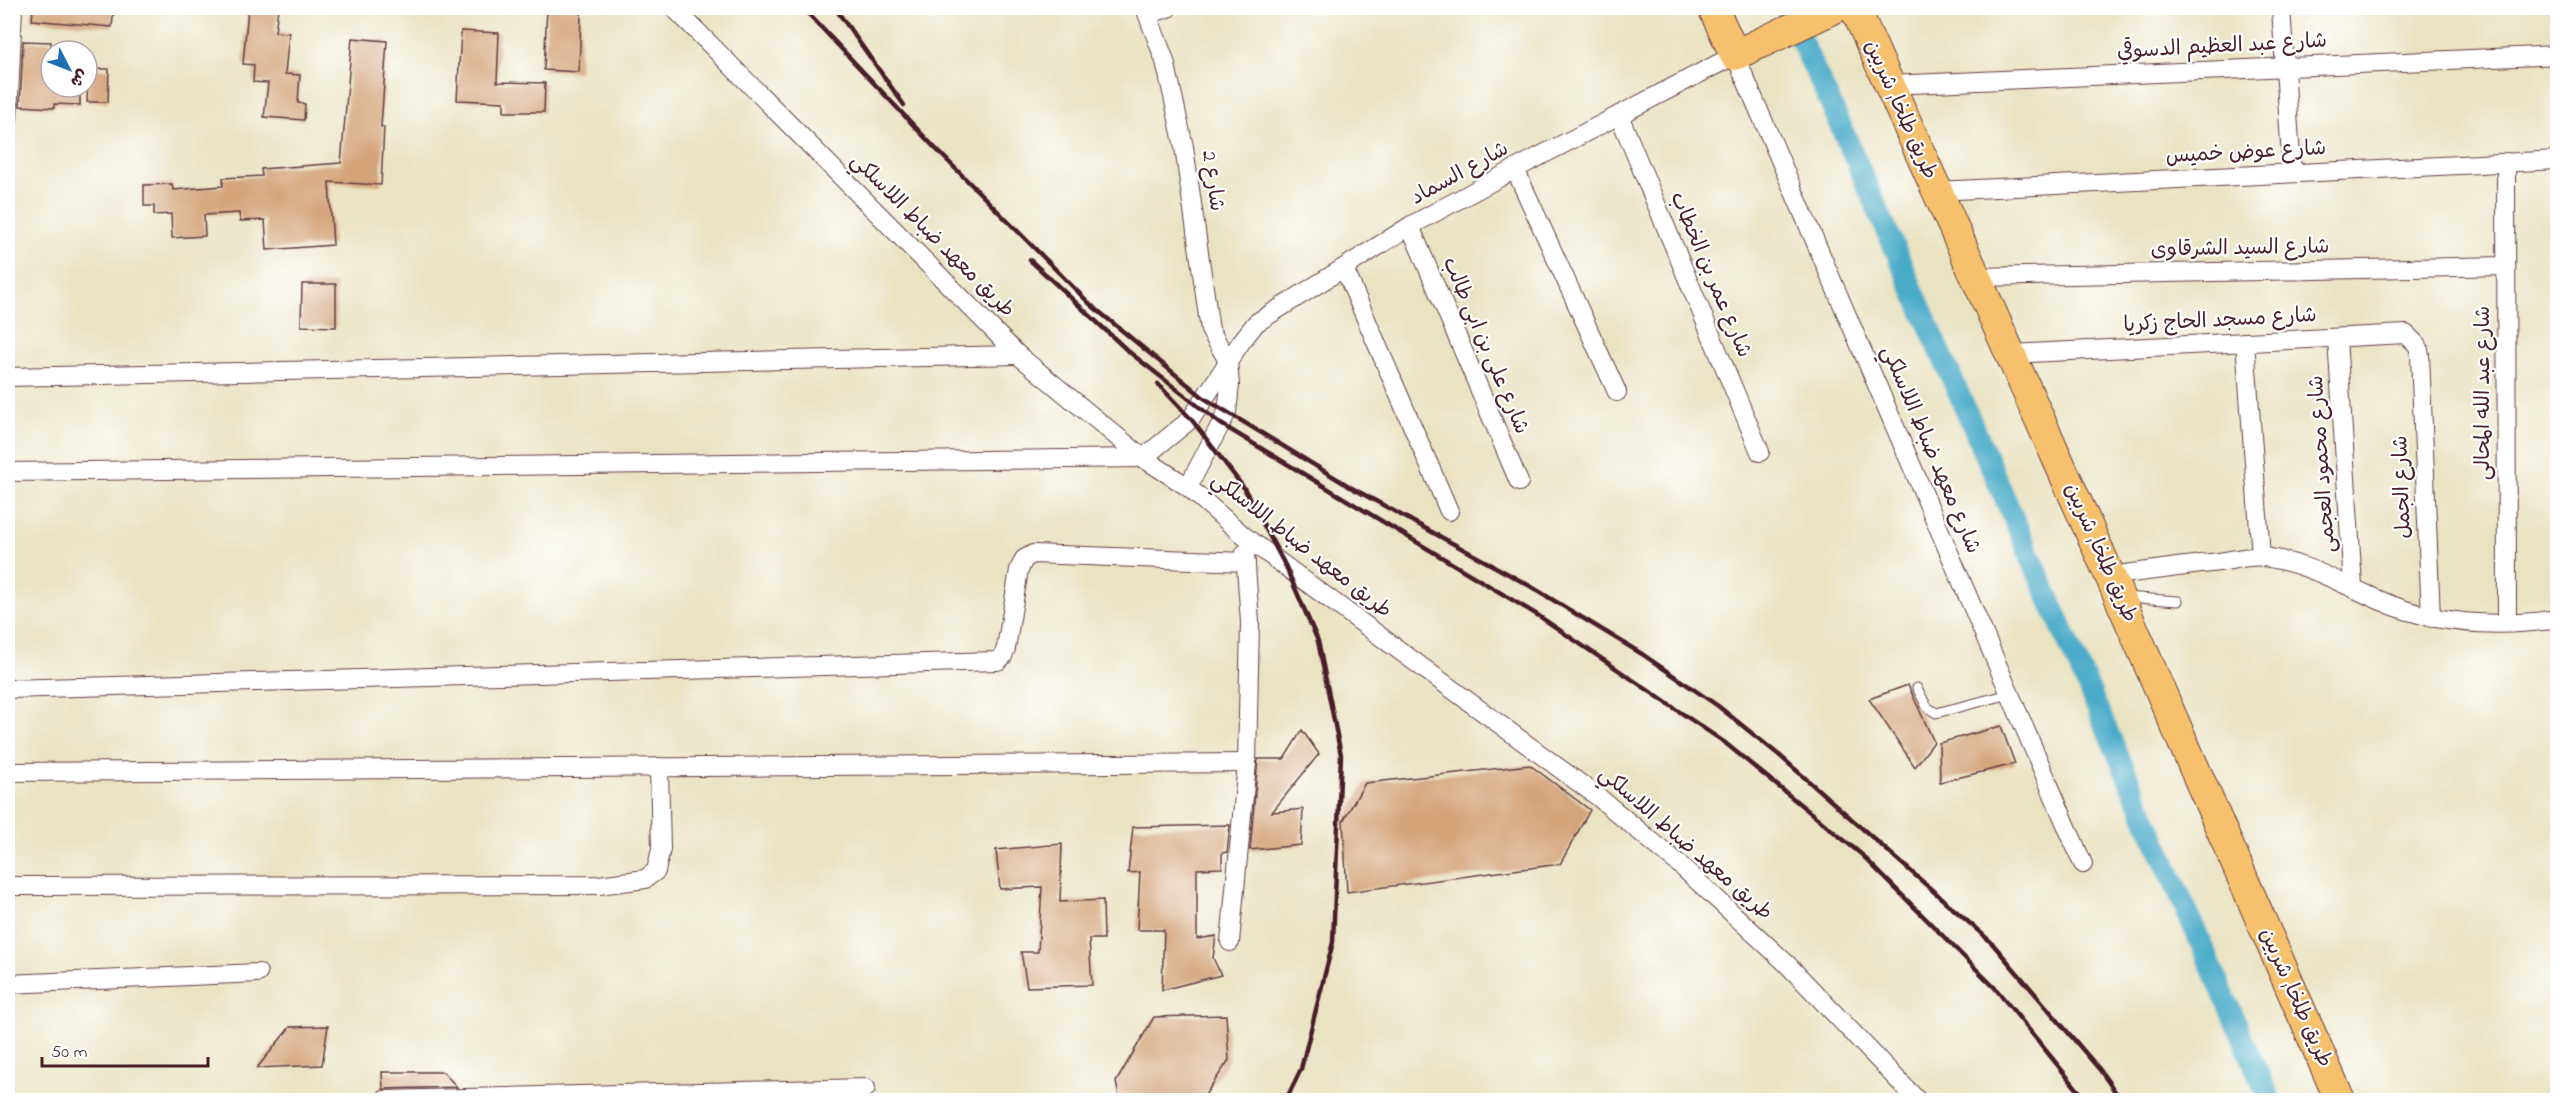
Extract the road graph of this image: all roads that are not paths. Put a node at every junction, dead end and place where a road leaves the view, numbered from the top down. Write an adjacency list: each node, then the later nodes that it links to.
1 (13, 8): 11 (street)
2 (674, 8): 28 (street, طريق معهد ضباط اللاسلكي)
3 (1168, 8): 8 (street)
4 (1713, 8): 9 (main road)
5 (1855, 8): 13 (main road, طريق طلخا, شربين)
6 (2281, 8): 12 (street)
7 (1829, 10): 9 (main road)
8 (1147, 11): 30 (street, شارع 2)
9 (1745, 50): 14 (street, شارع السماد); 50 (street, شارع معهد ضباط اللاسلكي)
10 (2558, 55): 12 (street, شارع عبد العظيم الدسوقي)
11 (9, 58): 15 (street)
12 (2285, 67): 13 (street, شارع عبد العظيم الدسوقي); 19 (street)
13 (1889, 85): 20 (main road, طريق طلخا, شربين)
14 (1619, 115): 18 (street, شارع السماد); 33 (street, شارع عمر بن الخطاب)
15 (8, 118)
16 (2558, 160): 17 (street, شارع عوض خميس)
17 (2506, 162): 19 (street, شارع عوض خميس); 22 (street, شارع عبد الله المحالى)
18 (1515, 169): 21 (street, شارع السماد); 32 (street)
19 (2292, 173): 20 (street, شارع عوض خميس)
20 (1937, 191): 24 (main road, طريق طلخا, شربين)
21 (1410, 226): 23 (street, شارع السماد); 36 (street, شارع على بن ابى طالب)
22 (2506, 266): 24 (street, شارع السيد الشرقاوى); 47 (street, شارع عبد الله المحالى)
23 (1344, 268): 30 (street, شارع السماد); 38 (street)
24 (1975, 277): 27 (main road, طريق طلخا, شربين)
25 (2337, 338): 26 (street, شارع مسجد الحاج زكريا); 29 (street, شارع مسجد الحاج زكريا); 43 (street, شارع محمود العجمى)
26 (2245, 342): 27 (street, شارع مسجد الحاج زكريا); 40 (street)
27 (2011, 354): 42 (main road, طريق طلخا, شربين)
28 (1018, 355): 31 (street); 34 (street, طريق معهد ضباط اللاسلكي)
29 (2420, 355): 45 (street, شارع الجمل)
30 (1228, 361): 34 (street, شارع السماد); 37 (street)
31 (8, 377)
32 (1617, 392)
33 (1760, 452)
34 (1147, 456): 35 (street); 37 (street, طريق معهد ضباط اللاسلكي)
35 (8, 472)
36 (1519, 482)
37 (1190, 485): 39 (street, طريق معهد ضباط اللاسلكي)
38 (1449, 511)
39 (1245, 536): 41 (street); 61 (street, طريق معهد ضباط اللاسلكي)
40 (2261, 556): 42 (street); 43 (street)
41 (1246, 562): 49 (street); 51 (street)
42 (2115, 586): 44 (lane); 62 (main road, طريق طلخا, شربين)
43 (2353, 586): 45 (street)
44 (2178, 601)
45 (2431, 618): 47 (street)
46 (2558, 619): 47 (street)
47 (2507, 623)
48 (1917, 688): 50 (lane)
49 (8, 690)
50 (2010, 694): 54 (street, شارع معهد ضباط اللاسلكي)
51 (1247, 764): 52 (street); 56 (street)
52 (659, 767): 53 (street); 55 (street)
53 (8, 772)
54 (2083, 864)
55 (8, 886)
56 (1230, 942)
57 (258, 973): 58 (street)
58 (8, 984)
59 (866, 1088): 60 (street)
60 (384, 1101)
61 (1917, 1101)
62 (2340, 1101)

